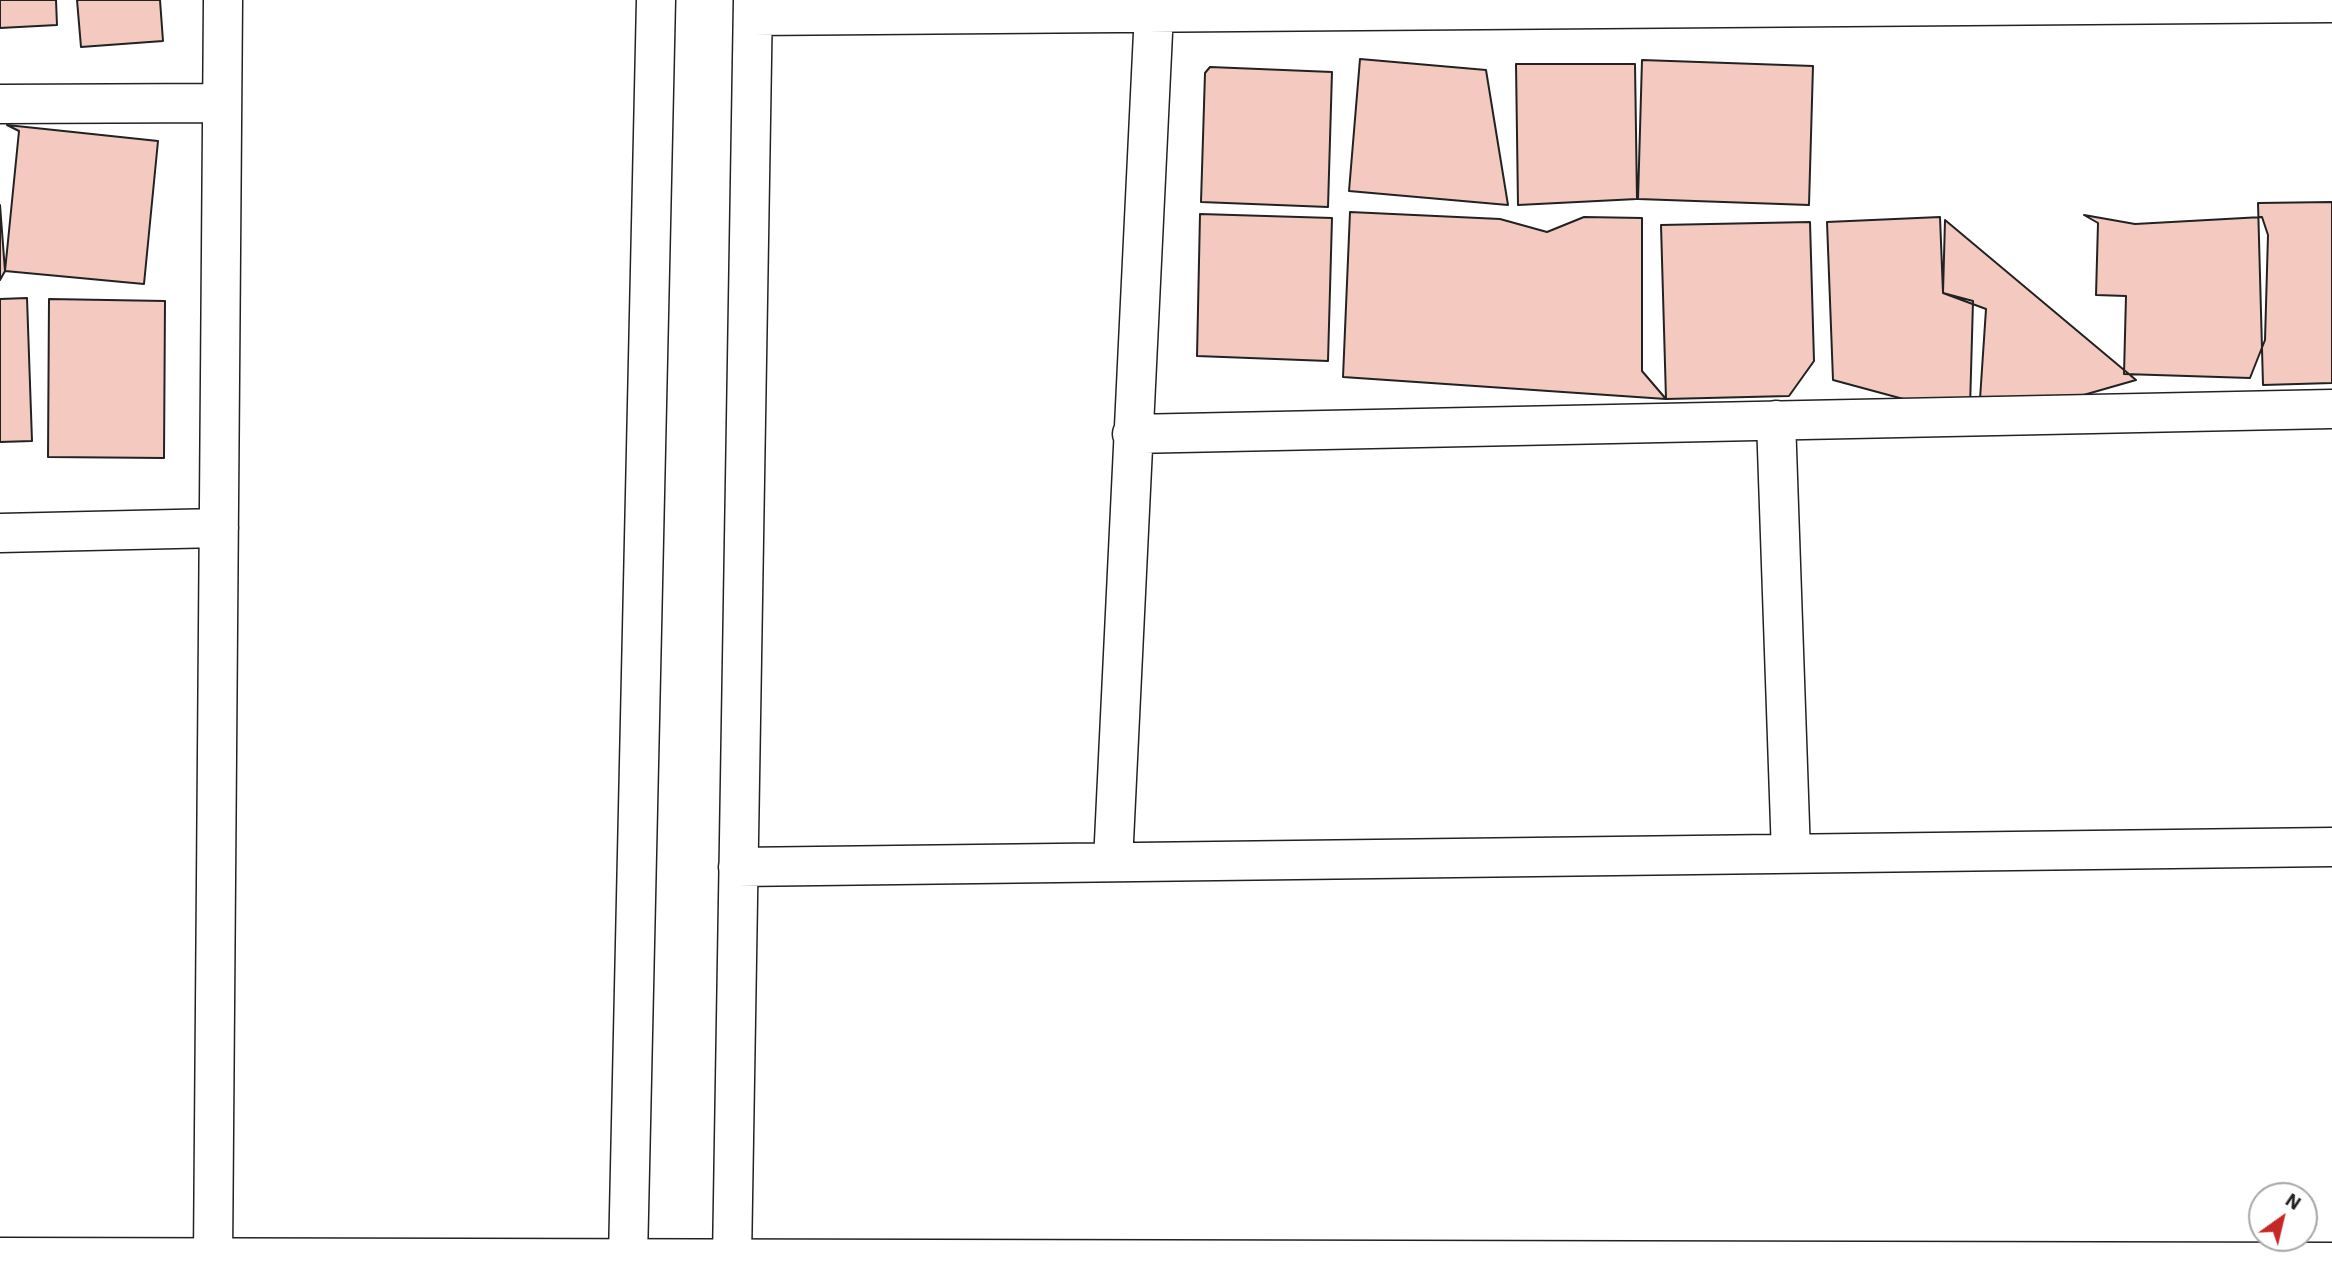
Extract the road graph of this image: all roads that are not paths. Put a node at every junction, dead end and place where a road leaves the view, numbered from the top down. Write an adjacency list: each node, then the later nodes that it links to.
1 (223, 0): 8 (street)
2 (656, 0): 21 (street)
3 (1953, 3): 4 (street); 5 (street)
4 (2332, 3)
5 (1574, 4): 7 (street)
6 (753, 8): 7 (street); 18 (street)
7 (1154, 12): 12 (street)
8 (222, 103): 9 (street); 13 (street)
9 (0, 104)
10 (2332, 409): 11 (street)
11 (1776, 420): 12 (street); 16 (street)
12 (1132, 434): 17 (street)
13 (219, 528): 14 (street); 20 (street)
14 (0, 533)
15 (2332, 847): 16 (street)
16 (1791, 854): 17 (street)
17 (1113, 862): 18 (street)
18 (738, 867): 22 (street)
19 (0, 1257): 20 (street)
20 (213, 1257): 21 (street)
21 (628, 1258): 22 (street)
22 (732, 1259): 23 (street)
23 (2332, 1262)

